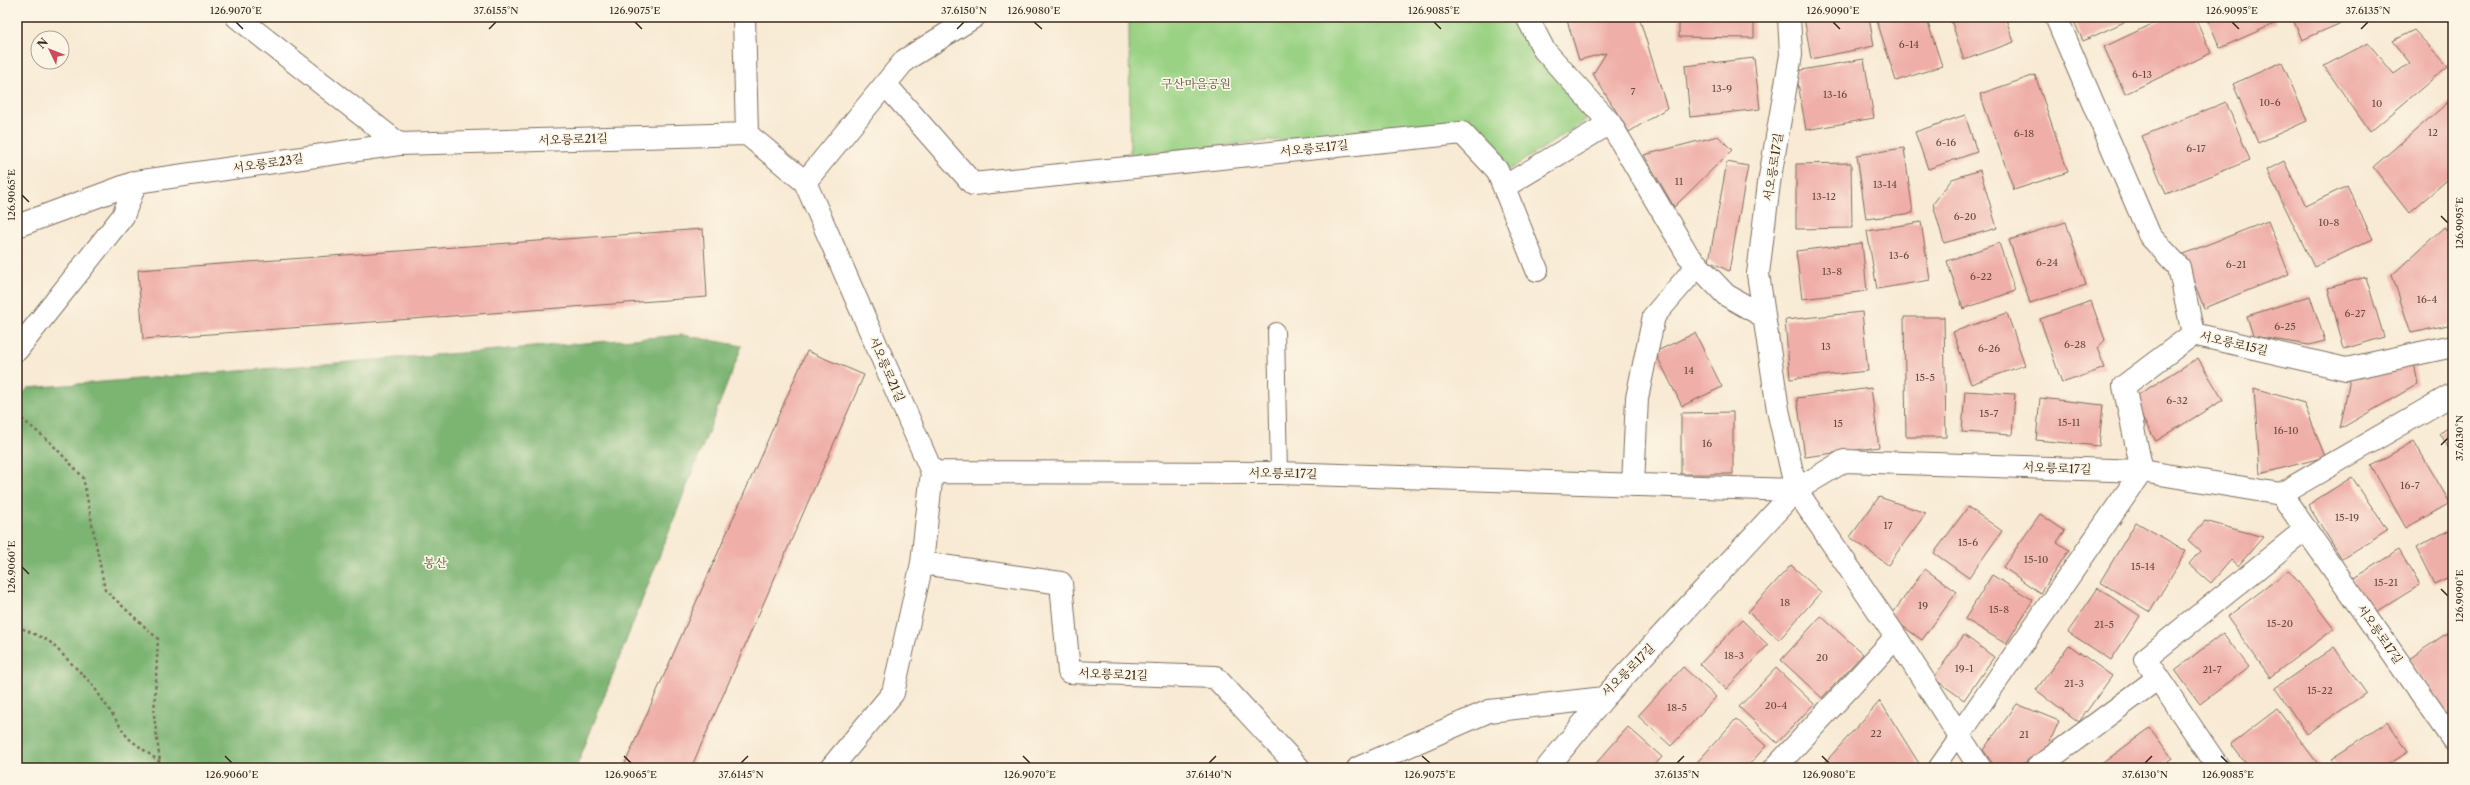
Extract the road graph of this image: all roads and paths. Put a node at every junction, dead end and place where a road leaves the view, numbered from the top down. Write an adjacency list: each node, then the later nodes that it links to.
1 (236, 17): 10 (street)
2 (744, 17): 9 (street)
3 (974, 17): 7 (street)
4 (1527, 17): 8 (street)
5 (1789, 17): 17 (street, 서오릉로17길)
6 (2056, 17): 19 (street, 서오릉로15길)
7 (886, 85): 12 (street); 13 (street, 서오릉로17길)
8 (1610, 123): 13 (street); 15 (street)
9 (747, 134): 10 (street, 서오릉로21길); 12 (street, 서오릉로21길)
10 (399, 144): 11 (street, 서오릉로23길)
11 (136, 182): 14 (street, 서오릉로23길); 21 (street)
12 (805, 182): 25 (street, 서오릉로21길)
13 (1504, 188): 16 (street)
14 (17, 226)
15 (1698, 265): 17 (street); 27 (street)
16 (1538, 270)
17 (1763, 316): 28 (street, 서오릉로17길)
18 (1276, 331): 26 (lane)
19 (2192, 334): 20 (street, 서오릉로15길); 24 (street)
20 (2453, 346)
21 (17, 350)
22 (2453, 394): 29 (street)
23 (17, 415): 38 (path)
24 (2142, 471): 28 (street, 서오릉로17길); 29 (street, 서오릉로17길); 36 (street)
25 (932, 472): 26 (street, 서오릉로17길); 31 (street, 서오릉로21길)
26 (1279, 472): 27 (street, 서오릉로17길)
27 (1633, 485): 28 (street, 서오릉로17길)
28 (1796, 490): 33 (street, 서오릉로17길); 35 (street, 서오릉로17길)
29 (2281, 494): 30 (street, 서오릉로17길)
30 (2306, 529): 34 (street); 37 (street, 서오릉로17길)
31 (922, 563): 40 (street, 서오릉로21길); 41 (street, 서오릉로21길)
32 (17, 626): 38 (path)
33 (1896, 637): 36 (street, 서오릉로17길); 44 (street)
34 (2158, 678): 47 (street); 48 (street)
35 (1604, 698): 42 (street, 서오릉로17길); 43 (street)
36 (1959, 735): 45 (lane); 46 (street, 서오릉로17길)
37 (2453, 740)
38 (160, 762): 39 (path)
39 (164, 768)
40 (831, 768)
41 (1299, 768)
42 (1358, 768)
43 (1547, 768)
44 (1776, 768)
45 (1936, 768)
46 (1980, 768)
47 (2037, 768)
48 (2219, 768)

